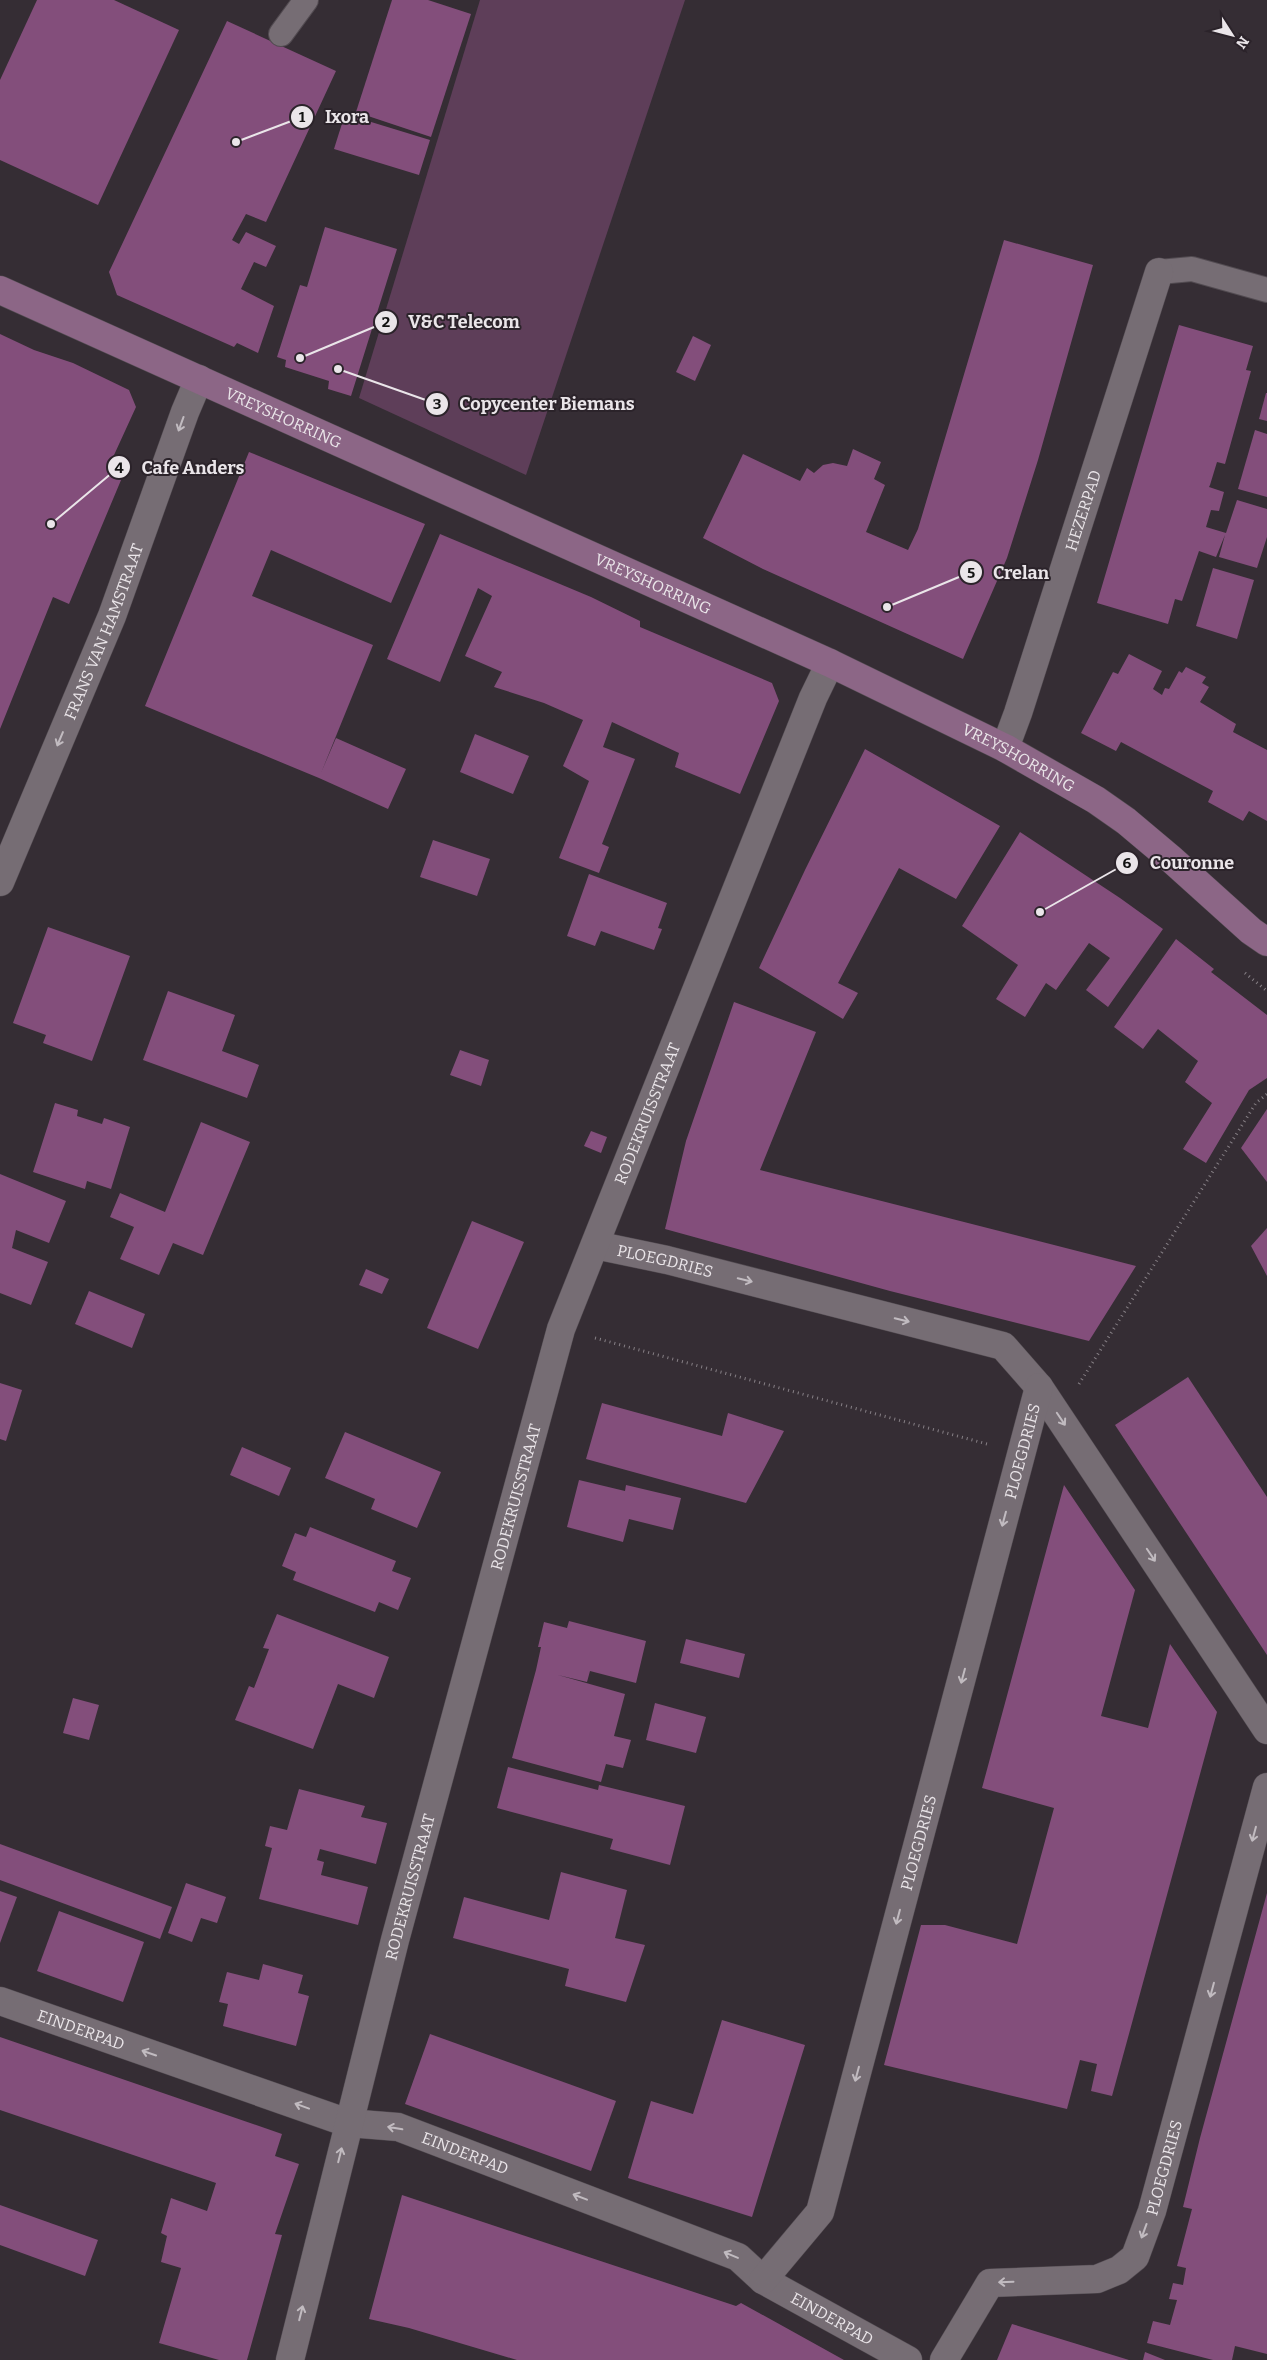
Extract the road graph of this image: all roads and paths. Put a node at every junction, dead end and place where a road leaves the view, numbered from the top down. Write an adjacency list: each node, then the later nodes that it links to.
1 (306, 0): 2 (lane)
2 (281, 34)
3 (1159, 272): 5 (lane); 8 (street, HEZERPAD)
4 (0, 290): 6 (main road, VREYSHORRING)
5 (1267, 290)
6 (199, 379): 7 (main road, VREYSHORRING); 9 (street, FRANS VAN HAMSTRAAT, one-way to 9)
7 (830, 663): 8 (main road, VREYSHORRING); 12 (street, RODEKRUISSTRAAT)
8 (1005, 748): 10 (main road, VREYSHORRING)
9 (0, 882)
10 (1267, 942)
11 (1267, 1094): 15 (path)
12 (595, 1246): 13 (street, RODEKRUISSTRAAT); 14 (street, PLOEGDRIES, one-way to 14)
13 (561, 1329): 16 (path); 20 (street, RODEKRUISSTRAAT)
14 (1039, 1387): 15 (street, PLOEGDRIES); 16 (street, PLOEGDRIES)
15 (1059, 1416): 17 (street, PLOEGDRIES, one-way to 17)
16 (1022, 1453): 21 (street, PLOEGDRIES, one-way to 21)
17 (1267, 1730)
18 (1267, 1786): 24 (street, PLOEGDRIES, one-way to 24)
19 (0, 2001): 20 (street, EINDERPAD, one-way to 19)
20 (348, 2123): 21 (street, EINDERPAD, one-way to 20); 22 (street, RODEKRUISSTRAAT, one-way to 20)
21 (763, 2280): 23 (street, EINDERPAD)
22 (290, 2360)
23 (908, 2360)
24 (944, 2360)

